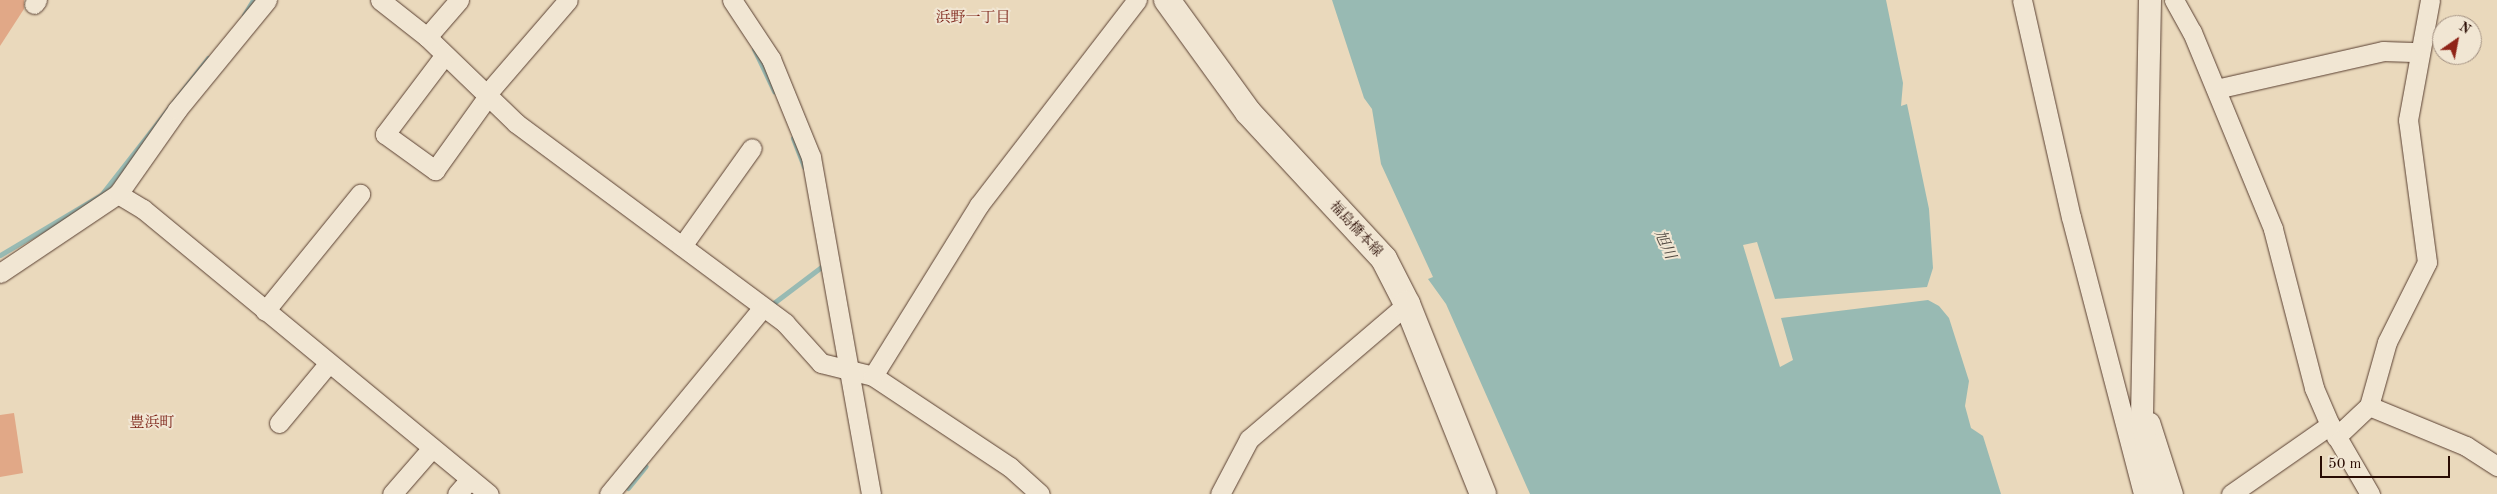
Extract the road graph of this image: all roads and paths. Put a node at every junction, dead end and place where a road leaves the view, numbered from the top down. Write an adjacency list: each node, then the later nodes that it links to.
1 (267, 0): 18 (street)
2 (380, 0): 12 (street)
3 (459, 0): 12 (street)
4 (568, 0): 16 (street)
5 (732, 0): 26 (street)
6 (1137, 0): 27 (street)
7 (1167, 0): 22 (main road, 福島橋本線)
8 (2022, 0): 43 (street)
9 (2150, 0): 28 (street)
10 (2174, 0): 15 (street)
11 (2430, 0): 13 (street)
12 (427, 37): 14 (street)
13 (2420, 52): 15 (street); 29 (street)
14 (444, 56): 16 (street); 16 (street)
15 (2216, 89): 31 (street)
16 (487, 96): 20 (street)
17 (752, 148): 20 (street)
18 (118, 194): 21 (street); 24 (street)
19 (360, 194): 24 (street)
20 (682, 246): 23 (street)
21 (0, 273)
22 (1407, 304): 41 (street); 42 (main road, 福島橋本線)
23 (763, 307): 26 (street); 38 (street)
24 (265, 312): 25 (street)
25 (328, 364): 30 (street); 32 (street)
26 (838, 367): 27 (street); 39 (street)
27 (873, 376): 40 (street)
28 (2142, 394): 44 (street); 45 (street)
29 (2369, 406): 31 (street); 33 (street)
30 (280, 423)
31 (2333, 431): 46 (street); 47 (street)
32 (432, 448): 34 (street); 35 (street)
33 (2497, 466)
34 (470, 479): 36 (street); 37 (street)
35 (392, 494)
36 (458, 494)
37 (490, 494)
38 (609, 494)
39 (871, 494)
40 (1040, 494)
41 (1220, 494)
42 (1483, 494)
43 (2143, 494)
44 (2155, 494)
45 (2173, 494)
46 (2231, 494)
47 (2370, 494)

